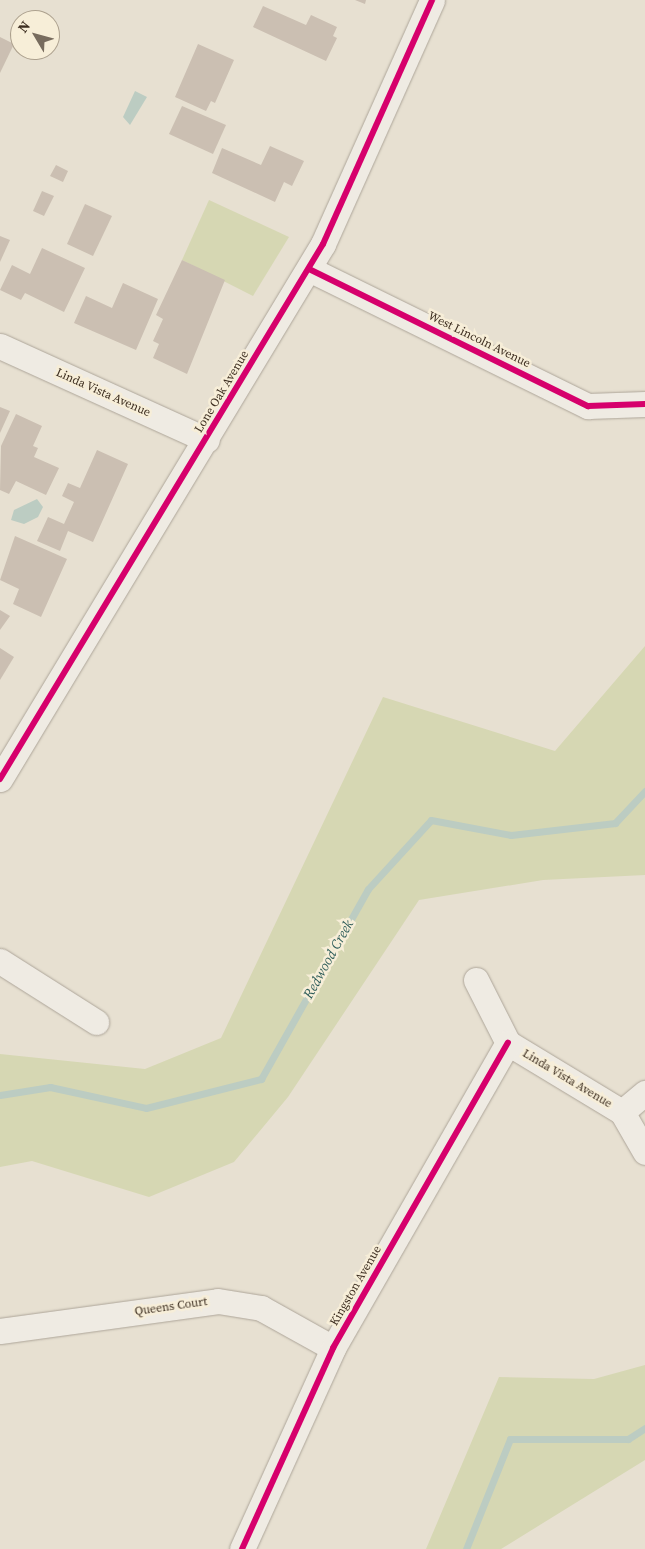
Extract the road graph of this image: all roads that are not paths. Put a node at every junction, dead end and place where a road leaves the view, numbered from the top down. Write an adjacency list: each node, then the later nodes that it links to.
1 (432, 0): 2 (street, Lone Oak Avenue)
2 (309, 269): 4 (street, West Lincoln Avenue); 5 (street, Lone Oak Avenue)
3 (0, 346): 5 (street, Linda Vista Avenue)
4 (645, 404)
5 (207, 440): 6 (street, Lone Oak Avenue)
6 (0, 779)
7 (0, 961): 9 (street)
8 (476, 980): 10 (street, Linda Vista Avenue)
9 (96, 1022)
10 (508, 1043): 12 (street, Linda Vista Avenue); 15 (street, Kingston Avenue)
11 (645, 1093): 12 (street)
12 (622, 1112): 13 (street, Linda Vista Avenue)
13 (645, 1152)
14 (0, 1331): 15 (street, Queens Court)
15 (333, 1348): 16 (street, Kingston Avenue)
16 (242, 1549)

